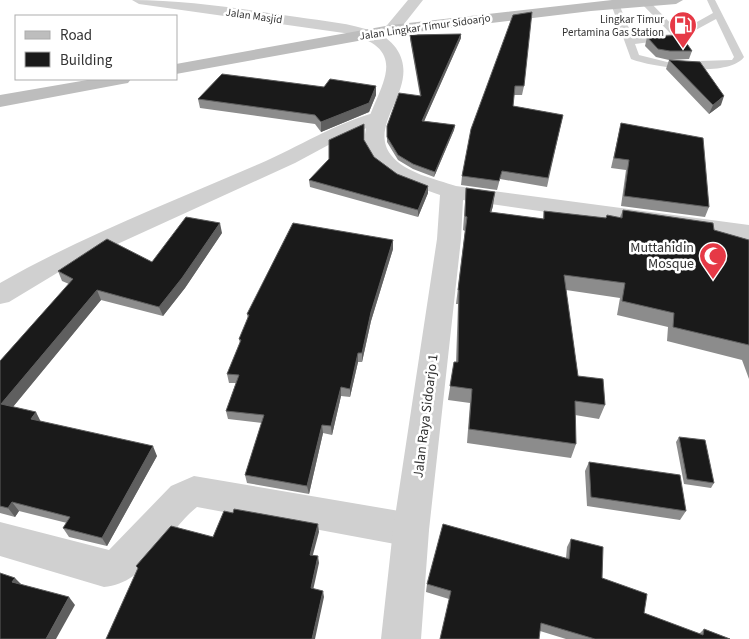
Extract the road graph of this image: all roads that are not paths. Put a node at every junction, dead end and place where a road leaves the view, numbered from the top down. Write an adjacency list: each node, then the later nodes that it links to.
1 (139, 0): 9 (street, Jalan Masjid)
2 (416, 0): 8 (street)
3 (676, 0): 5 (main road, Jalan Lingkar Timur Sidoarjo)
4 (711, 0): 7 (lane)
5 (645, 2): 6 (main road, Jalan Lingkar Timur Sidoarjo); 10 (lane)
6 (615, 4): 8 (main road, Jalan Lingkar Timur Sidoarjo); 11 (lane)
7 (719, 13): 10 (lane); 11 (lane)
8 (391, 30): 9 (main road, Jalan Lingkar Timur Sidoarjo)
9 (368, 35): 12 (main road, Jalan Lingkar Timur Sidoarjo); 15 (street)
10 (678, 36): 11 (lane)
11 (629, 41)
12 (178, 69)
13 (116, 80): 14 (main road)
14 (0, 100)
15 (377, 118): 16 (street); 18 (street)
16 (452, 192): 17 (street); 19 (street, Jalan Raya Sidoarjo 1)
17 (749, 233)
18 (0, 295)
19 (411, 530): 20 (street); 21 (street, Jalan Raya Sidoarjo 1)
20 (0, 540)
21 (401, 639)

